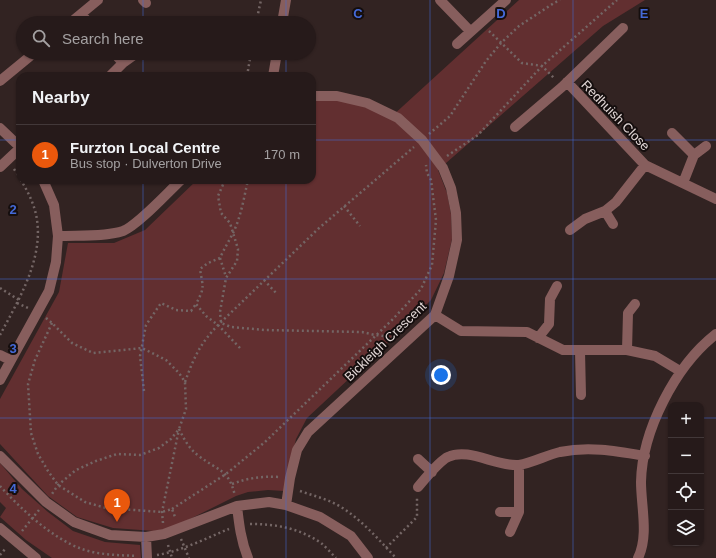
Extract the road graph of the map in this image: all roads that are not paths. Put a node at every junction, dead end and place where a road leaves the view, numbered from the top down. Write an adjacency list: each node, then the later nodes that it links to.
1 (98, 0): 5 (street)
2 (286, 0): 7 (street)
3 (440, 0): 9 (street)
4 (506, 0): 9 (street)
5 (81, 14): 6 (street)
6 (79, 16)
7 (283, 16)
8 (623, 28): 19 (street, Redhuish Close)
9 (470, 31): 10 (street)
10 (457, 44)
11 (26, 60): 18 (street)
12 (120, 60): 15 (street)
13 (128, 60): 15 (street)
14 (276, 60): 17 (street)
15 (123, 64): 16 (street)
16 (114, 72)
17 (274, 72)
18 (0, 81)
19 (565, 85): 21 (street, Redhuish Close); 28 (street, Redhuish Close)
20 (316, 96): 40 (street, Bickleigh Crescent)
21 (515, 127)
22 (0, 128): 24 (street)
23 (672, 133): 27 (street)
24 (16, 144)
25 (706, 146): 27 (street)
26 (16, 152): 29 (street)
27 (694, 154): 30 (street)
28 (645, 165): 30 (street, Redhuish Close); 34 (street, Redhuish Close)
29 (0, 167)
30 (683, 183): 33 (street, Redhuish Close)
31 (45, 184): 37 (street)
32 (177, 184): 37 (street)
33 (716, 199)
34 (605, 211): 35 (street); 36 (street, Redhuish Close)
35 (613, 224)
36 (570, 230)
37 (58, 236): 46 (street)
38 (557, 286): 42 (street)
39 (635, 304): 43 (street)
40 (435, 314): 42 (street); 56 (street, Bickleigh Crescent)
41 (716, 334): 47 (street)
42 (538, 338): 44 (street)
43 (627, 350): 44 (street); 47 (street)
44 (580, 351): 49 (street)
45 (0, 355): 46 (street)
46 (10, 360): 48 (street)
47 (680, 371): 51 (street)
48 (0, 380)
49 (581, 396)
50 (0, 456): 62 (street)
51 (644, 456): 53 (street); 67 (street)
52 (418, 459): 54 (street)
53 (519, 465): 54 (street); 59 (street)
54 (432, 472): 55 (street)
55 (418, 487)
56 (286, 505): 57 (street); 66 (street)
57 (237, 506): 62 (street); 65 (street)
58 (500, 512): 59 (street)
59 (519, 512): 61 (street)
60 (0, 528): 63 (street)
61 (510, 532)
62 (146, 537): 64 (street)
63 (36, 558)
64 (147, 558)
65 (248, 558)
66 (368, 558)
67 (638, 558)

